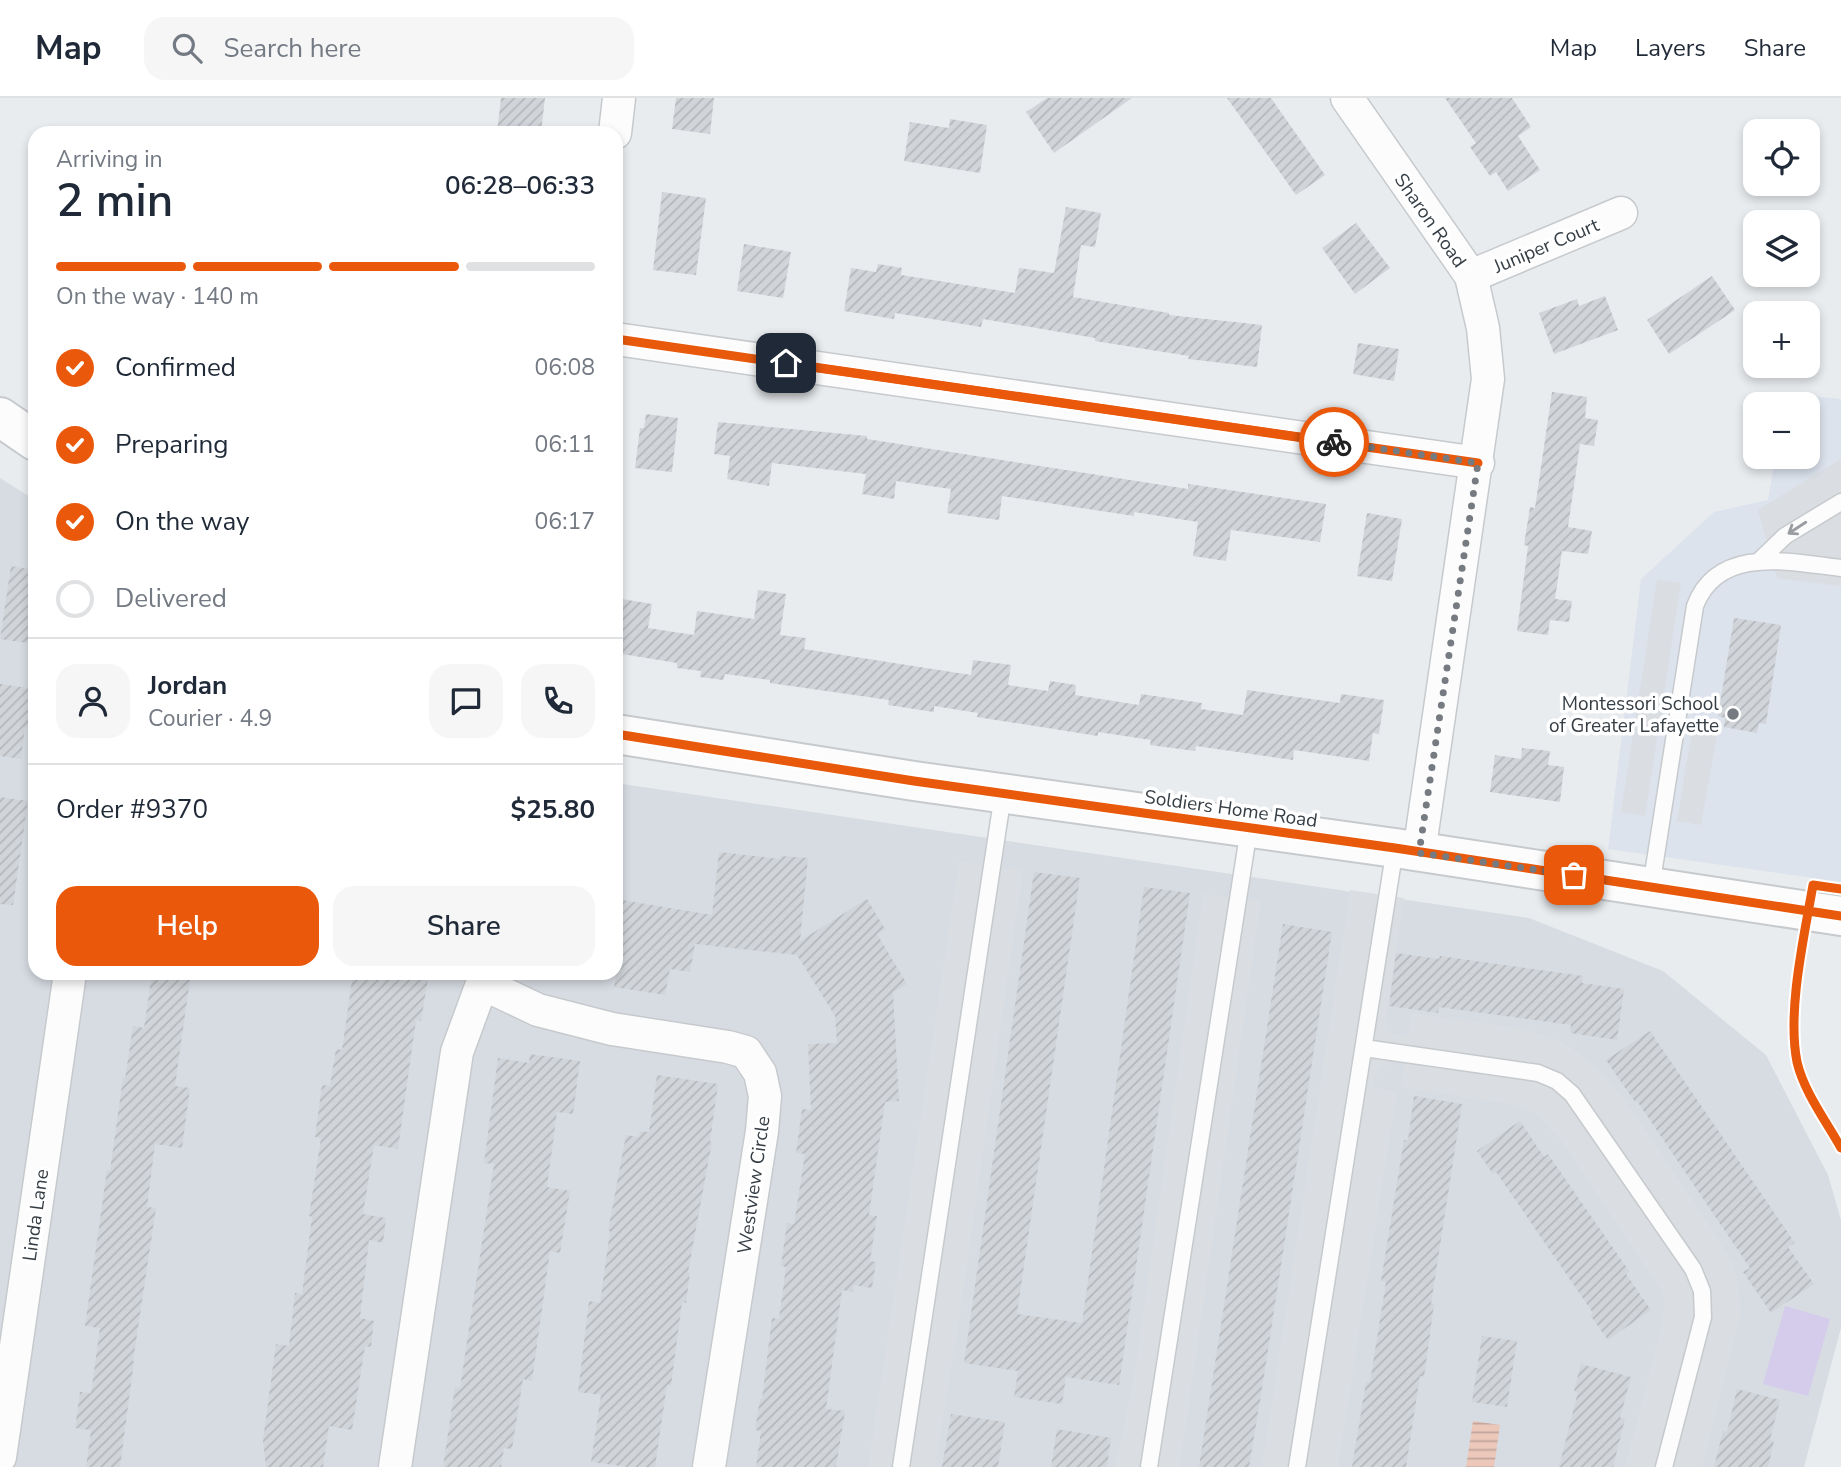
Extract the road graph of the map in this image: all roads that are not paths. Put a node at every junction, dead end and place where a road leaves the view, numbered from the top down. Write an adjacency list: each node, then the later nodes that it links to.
1 (619, 98): 3 (street)
2 (1347, 98): 5 (street, Sharon Road)
3 (616, 126)
4 (1621, 214): 5 (street, Juniper Court)
5 (1471, 276): 9 (street, Sharon Road)
6 (623, 340): 9 (street)
7 (0, 417): 8 (street)
8 (28, 435)
9 (1478, 463): 16 (street, Sharon Road)
10 (1841, 502): 11 (lane, one-way to 11)
11 (1759, 561): 12 (lane); 17 (lane)
12 (1841, 568)
13 (623, 735): 14 (street, Soldiers Home Road)
14 (1003, 794): 15 (street, Soldiers Home Road); 26 (lane)
15 (1249, 829): 16 (street, Soldiers Home Road); 27 (lane)
16 (1407, 850): 17 (street, Soldiers Home Road); 22 (lane)
17 (1651, 887): 18 (street, Soldiers Home Road)
18 (1841, 916)
19 (69, 980): 23 (street, Linda Lane)
20 (484, 980): 24 (street, Westview Circle)
21 (486, 980): 25 (street, Westview Circle)
22 (1363, 1048): 28 (lane); 29 (lane)
23 (0, 1457)
24 (394, 1467)
25 (709, 1467)
26 (901, 1467)
27 (1149, 1467)
28 (1297, 1467)
29 (1664, 1467)

